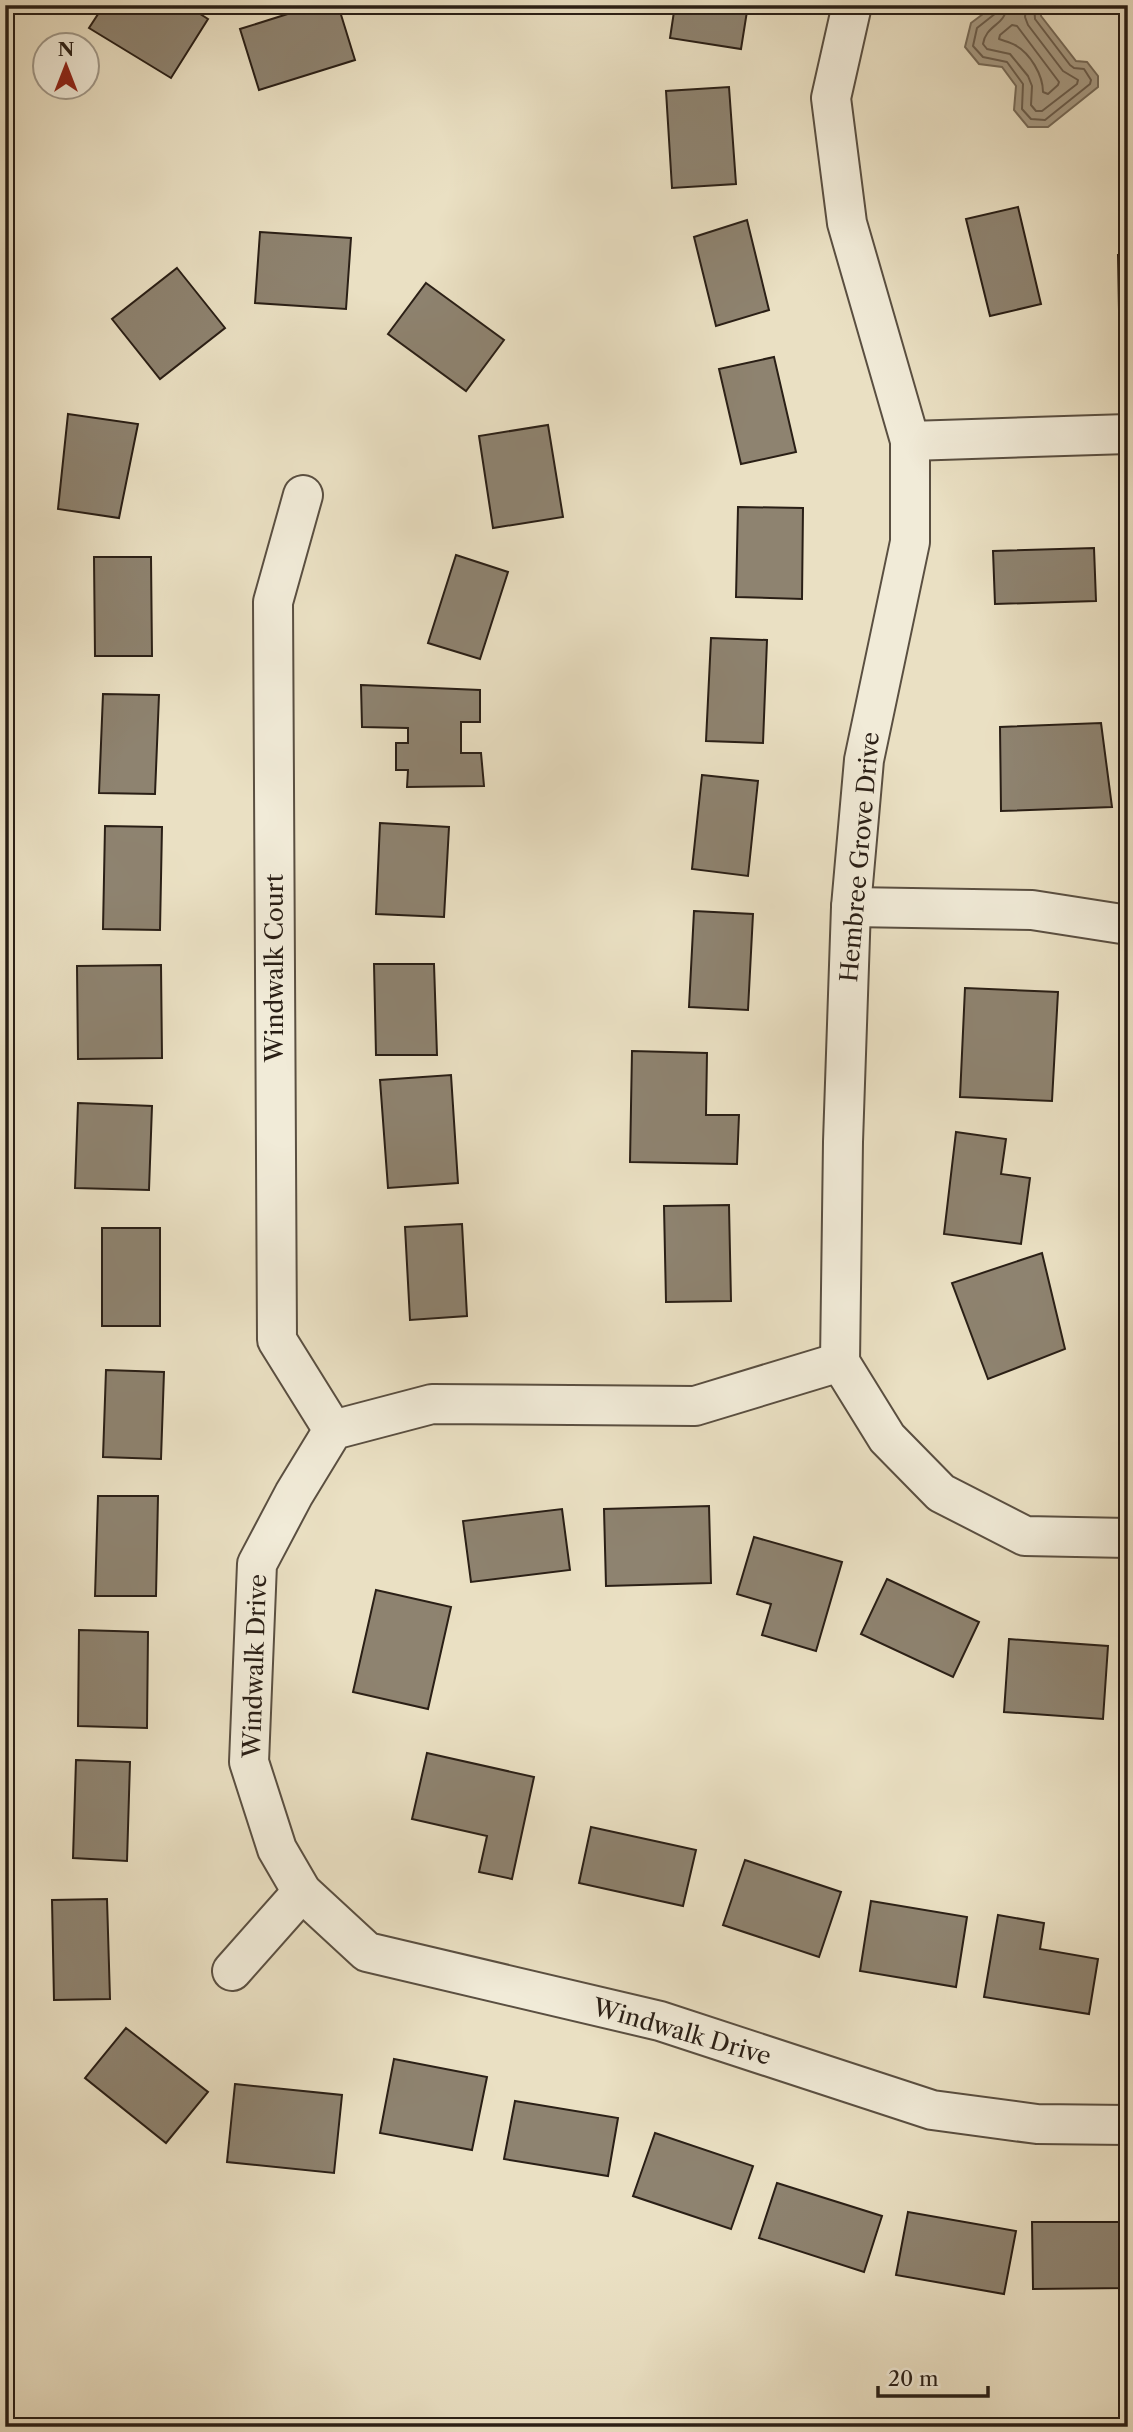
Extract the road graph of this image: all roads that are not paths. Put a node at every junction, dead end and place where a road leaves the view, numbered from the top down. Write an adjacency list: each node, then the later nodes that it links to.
1 (852, 5): 3 (street, Hembree Grove Drive)
2 (1128, 434): 3 (street)
3 (910, 441): 5 (street, Hembree Grove Drive)
4 (303, 495): 8 (street, Windwalk Court)
5 (851, 906): 6 (street); 7 (street, Hembree Grove Drive)
6 (1128, 925)
7 (840, 1362): 8 (street); 9 (street)
8 (332, 1430): 10 (street, Windwalk Drive)
9 (1128, 1538)
10 (302, 1892): 11 (street); 12 (street, Windwalk Drive)
11 (233, 1971)
12 (1128, 2125)

